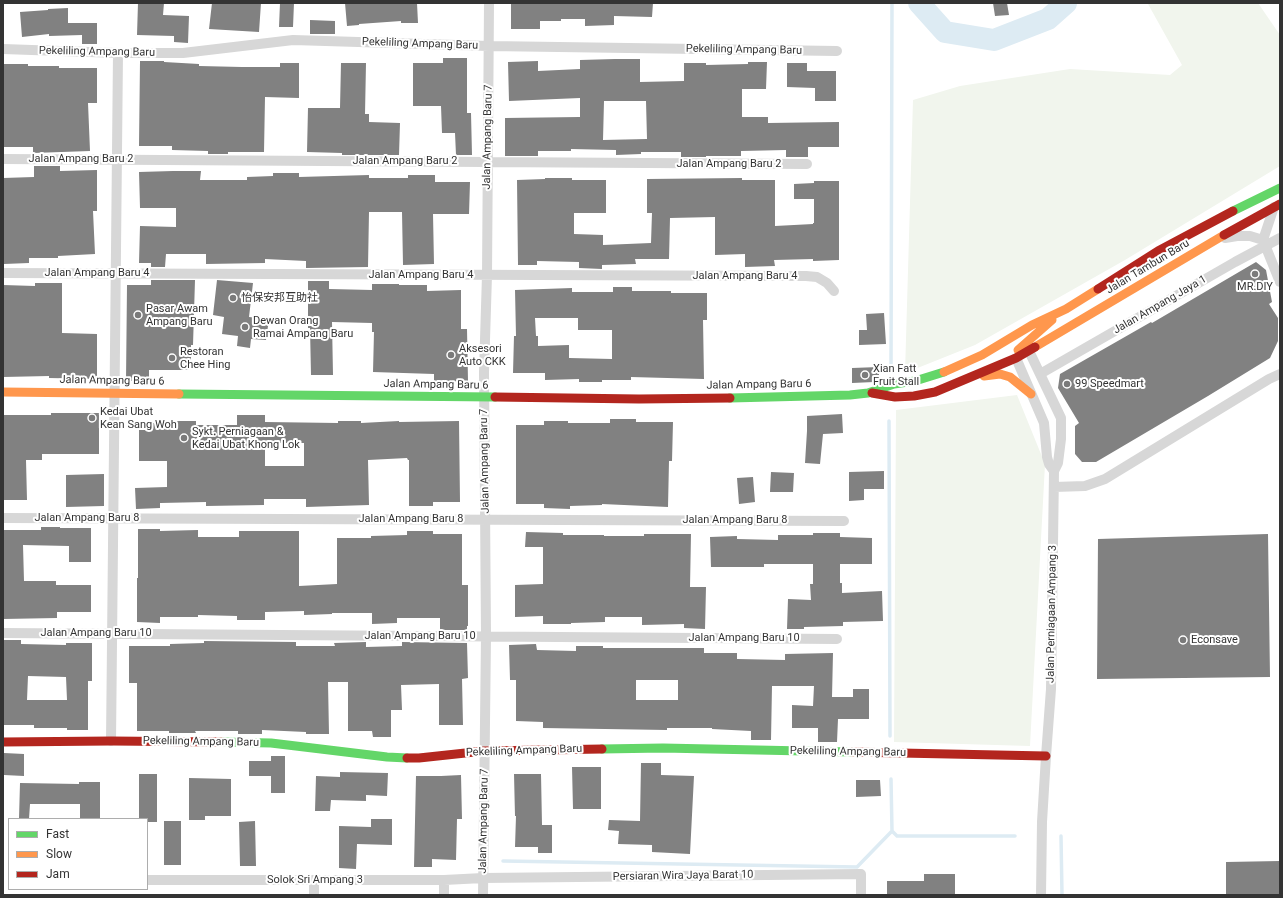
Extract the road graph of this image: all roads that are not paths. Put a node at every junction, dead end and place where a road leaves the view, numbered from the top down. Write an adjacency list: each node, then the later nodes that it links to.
1 (489, 3): 2 (street, Jalan Ampang Baru 7)
2 (489, 46): 4 (street, Pekeliling Ampang Baru); 5 (street, Pekeliling Ampang Baru); 8 (street, Jalan Ampang Baru 7)
3 (3, 49): 5 (street, Pekeliling Ampang Baru)
4 (837, 51)
5 (118, 53): 7 (street)
6 (3, 159): 7 (street, Jalan Ampang Baru 2)
7 (117, 159): 8 (street, Jalan Ampang Baru 2); 16 (street)
8 (487, 162): 9 (street, Jalan Ampang Baru 2); 17 (street, Jalan Ampang Baru 7)
9 (807, 164)
10 (1280, 188): 20 (main road, Jalan Tambun Baru)
11 (1277, 206): 13 (main road, Jalan Tambun Baru); 14 (street)
12 (1280, 238): 14 (street, Jalan Ampang Jaya 1)
13 (1217, 239): 14 (street); 21 (main road, Jalan Tambun Baru)
14 (1264, 243): 18 (street); 23 (street, Jalan Ampang Jaya 1)
15 (3, 273): 16 (street, Jalan Ampang Baru 4)
16 (116, 274): 17 (street, Jalan Ampang Baru 4); 29 (street)
17 (487, 275): 19 (street, Jalan Ampang Baru 4); 32 (street, Jalan Ampang Baru 7)
18 (1280, 282)
19 (834, 291)
20 (1066, 309): 21 (main road); 27 (main road, Jalan Ampang Baru 6)
21 (1015, 352): 23 (street, Jalan Perniagaan Ampang 3); 25 (main road, Jalan Ampang Baru 6); 27 (main road); 31 (street, Jalan Perniagaan Ampang 3)
22 (1280, 366): 26 (street)
23 (1040, 374): 33 (street, Jalan Perniagaan Ampang 3)
24 (1280, 374): 26 (street)
25 (967, 379): 30 (main road, Jalan Ampang Baru 6); 31 (main road)
26 (1269, 379): 34 (street)
27 (915, 381): 30 (main road, Jalan Ampang Baru 6)
28 (3, 392): 29 (main road, Jalan Ampang Baru 6)
29 (115, 393): 32 (main road, Jalan Ampang Baru 6); 36 (street)
30 (868, 393): 32 (main road, Jalan Ampang Baru 6)
31 (1031, 394): 33 (street, Jalan Perniagaan Ampang 3)
32 (484, 397): 37 (street, Jalan Ampang Baru 7)
33 (1054, 471): 34 (street, Jalan Perniagaan Ampang 3)
34 (1054, 487): 46 (street, Jalan Perniagaan Ampang 3)
35 (3, 518): 36 (street, Jalan Ampang Baru 8)
36 (113, 518): 37 (street, Jalan Ampang Baru 8); 40 (street)
37 (485, 519): 38 (street, Jalan Ampang Baru 8); 41 (street, Jalan Ampang Baru 7)
38 (844, 521)
39 (3, 632): 40 (street, Jalan Ampang Baru 10)
40 (112, 633): 41 (street, Jalan Ampang Baru 10); 43 (street)
41 (486, 636): 42 (street, Jalan Ampang Baru 10); 45 (street, Jalan Ampang Baru 7)
42 (837, 639)
43 (111, 741): 44 (main road, Pekeliling Ampang Baru); 45 (main road, Pekeliling Ampang Baru)
44 (3, 742)
45 (484, 751): 46 (main road, Pekeliling Ampang Baru); 47 (street, Jalan Ampang Baru 7)
46 (1046, 756): 55 (street, Jalan Perniagaan Ampang 3)
47 (483, 878): 50 (street, Solok Sri Ampang 3); 53 (street, Jalan Ampang Baru 7); 54 (street, Persiaran Wira Jaya Barat 10)
48 (148, 880): 49 (street, Solok Sri Ampang 3)
49 (314, 880): 50 (street, Solok Sri Ampang 3); 51 (street)
50 (444, 880): 52 (street)
51 (314, 895)
52 (444, 895)
53 (483, 895)
54 (861, 895)
55 (1041, 895)

